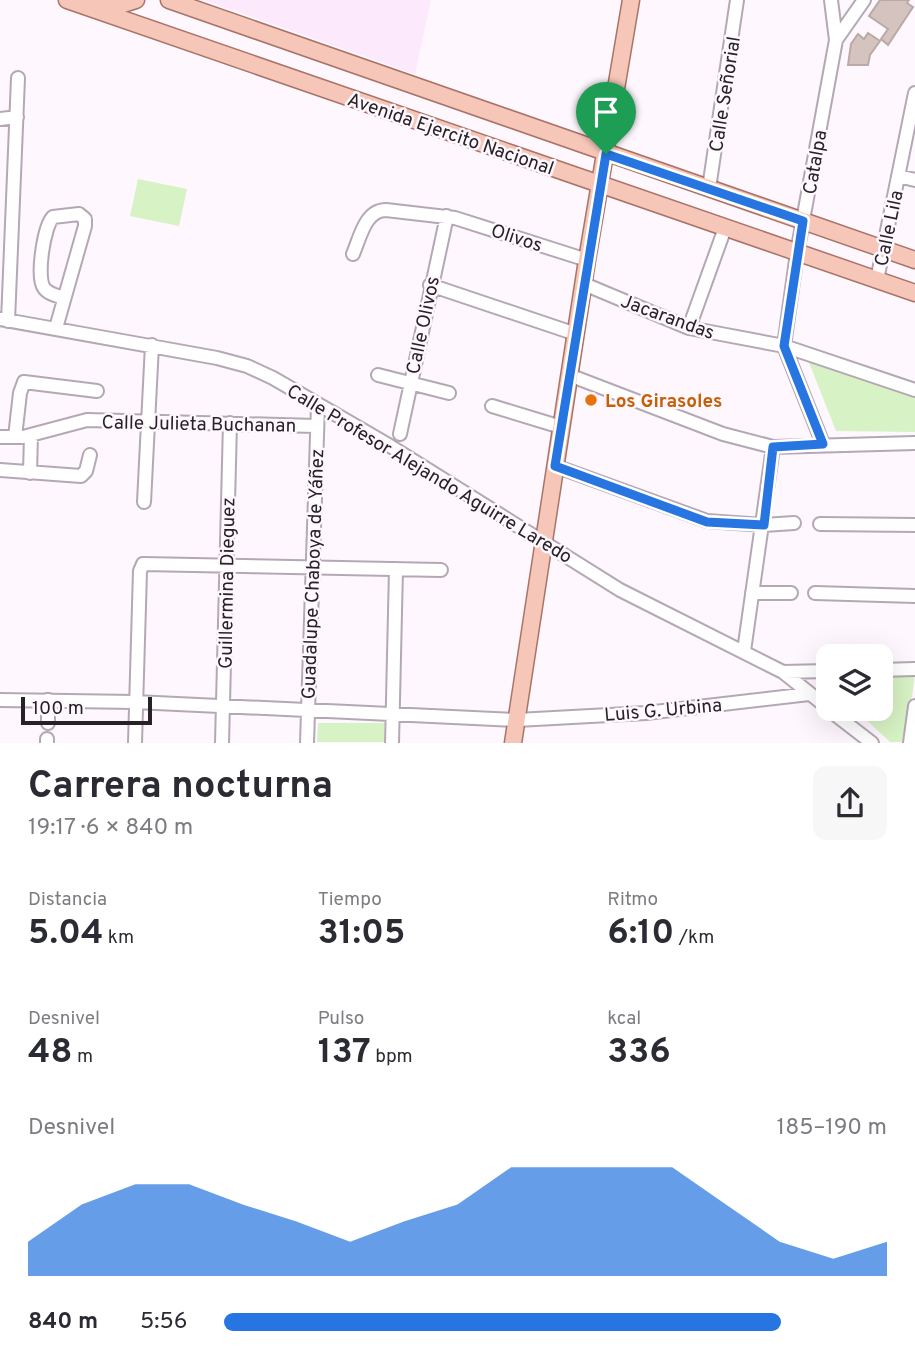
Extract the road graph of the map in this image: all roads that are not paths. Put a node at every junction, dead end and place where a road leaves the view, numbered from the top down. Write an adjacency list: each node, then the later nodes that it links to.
1 (67, 0): 8 (main road, Avenida Ejercito Nacional)
2 (136, 0): 8 (main road)
3 (169, 0): 14 (main road, Avenida Ejercito Nacional)
4 (631, 0): 14 (main road)
5 (737, 0): 18 (street, Calle Señorial)
6 (831, 0): 9 (street)
7 (864, 0): 9 (street)
8 (84, 6): 17 (main road, Avenida Ejercito Nacional)
9 (836, 40): 20 (street, Catalpa)
10 (18, 78): 12 (street)
11 (915, 93): 15 (street, Calle Lila)
12 (17, 117): 13 (street); 32 (street)
13 (0, 119)
14 (606, 154): 17 (main road); 18 (main road, Avenida Ejercito Nacional)
15 (898, 176): 16 (street); 22 (street, Calle Lila)
16 (915, 180)
17 (601, 186): 21 (main road, Avenida Ejercito Nacional); 25 (main road)
18 (709, 188): 20 (main road, Avenida Ejercito Nacional)
19 (447, 216): 24 (street, Olivos); 25 (street, Olivos); 29 (street, Calle Olivos)
20 (803, 221): 22 (main road, Avenida Ejercito Nacional); 23 (street, Catalpa)
21 (725, 228): 23 (main road, Avenida Ejercito Nacional); 34 (street)
22 (884, 250): 26 (main road, Avenida Ejercito Nacional); 27 (street, Calle Lila)
23 (797, 253): 27 (main road, Avenida Ejercito Nacional); 37 (street, Catalpa)
24 (354, 254)
25 (587, 260): 28 (main road)
26 (915, 260)
27 (877, 280): 30 (main road, Avenida Ejercito Nacional)
28 (584, 284): 34 (street, Jacarandas); 35 (main road)
29 (430, 285): 35 (street); 40 (street, Calle Olivos)
30 (915, 293)
31 (64, 298): 31 (street); 33 (street)
32 (4, 320): 33 (street, Calle Profesor Alejando Aguirre Laredo)
33 (56, 328): 36 (street, Calle Profesor Alejando Aguirre Laredo)
34 (689, 328): 37 (street, Jacarandas)
35 (576, 334): 39 (main road)
36 (152, 345): 44 (street, Calle Profesor Alejando Aguirre Laredo); 46 (street)
37 (784, 346): 41 (street, Jacarandas); 54 (street, Catalpa)
38 (379, 375): 40 (street)
39 (569, 375): 49 (main road); 55 (street)
40 (410, 382): 43 (street); 50 (street, Calle Olivos)
41 (915, 390)
42 (97, 391): 52 (street)
43 (449, 393)
44 (318, 405): 48 (street, Guadalupe Chaboya de Yáñez); 65 (street, Calle Profesor Alejando Aguirre Laredo)
45 (492, 405): 49 (street)
46 (148, 419): 47 (street, Calle Julieta Buchanan); 52 (street, Calle Julieta Buchanan); 60 (street)
47 (230, 423): 48 (street, Calle Julieta Buchanan); 66 (street, Guillermina Dieguez)
48 (316, 426): 67 (street, Guadalupe Chaboya de Yáñez)
49 (561, 427): 57 (main road)
50 (400, 434)
51 (0, 437): 52 (street, Calle Julieta Buchanan)
52 (23, 437): 59 (street)
53 (915, 443): 54 (street)
54 (823, 444): 55 (street)
55 (773, 447): 63 (street)
56 (90, 455): 59 (street)
57 (555, 466): 63 (street); 65 (main road)
58 (0, 470): 59 (street)
59 (26, 472)
60 (144, 502)
61 (794, 523): 63 (street)
62 (820, 524): 64 (street)
63 (764, 525): 70 (street)
64 (915, 525)
65 (543, 541): 74 (street, Calle Profesor Alejando Aguirre Laredo); 88 (main road)
66 (227, 564): 67 (street); 83 (street); 85 (street, Guillermina Dieguez)
67 (310, 566): 68 (street); 86 (street, Guadalupe Chaboya de Yáñez)
68 (396, 569): 69 (street); 87 (street)
69 (441, 570)
70 (752, 593): 71 (street); 74 (street)
71 (791, 593)
72 (815, 593): 73 (street)
73 (915, 596)
74 (744, 651): 78 (street, Calle Profesor Alejando Aguirre Laredo)
75 (915, 669): 76 (street)
76 (893, 670)
77 (816, 671): 78 (street)
78 (783, 672): 79 (street, Calle Profesor Alejando Aguirre Laredo)
79 (809, 694): 82 (street, Calle Profesor Alejando Aguirre Laredo); 88 (street, Luis G. Urbina)
80 (0, 700): 81 (street, Luis G. Urbina)
81 (48, 700): 83 (street, Luis G. Urbina); 90 (street)
82 (816, 700)
83 (135, 702): 85 (street, Luis G. Urbina); 92 (street)
84 (915, 706): 98 (street)
85 (223, 707): 86 (street, Luis G. Urbina); 93 (street, Guillermina Dieguez)
86 (308, 711): 87 (street, Luis G. Urbina); 94 (street, Guadalupe Chaboya de Yáñez)
87 (393, 715): 88 (street, Luis G. Urbina); 95 (street)
88 (517, 720): 96 (main road)
89 (840, 721): 91 (street, Calle Profesor Alejando Aguirre Laredo)
90 (48, 723)
91 (856, 737): 97 (street, Calle Profesor Alejando Aguirre Laredo)
92 (135, 743)
93 (222, 743)
94 (307, 743)
95 (393, 743)
96 (513, 743)
97 (872, 743)
98 (910, 743)

